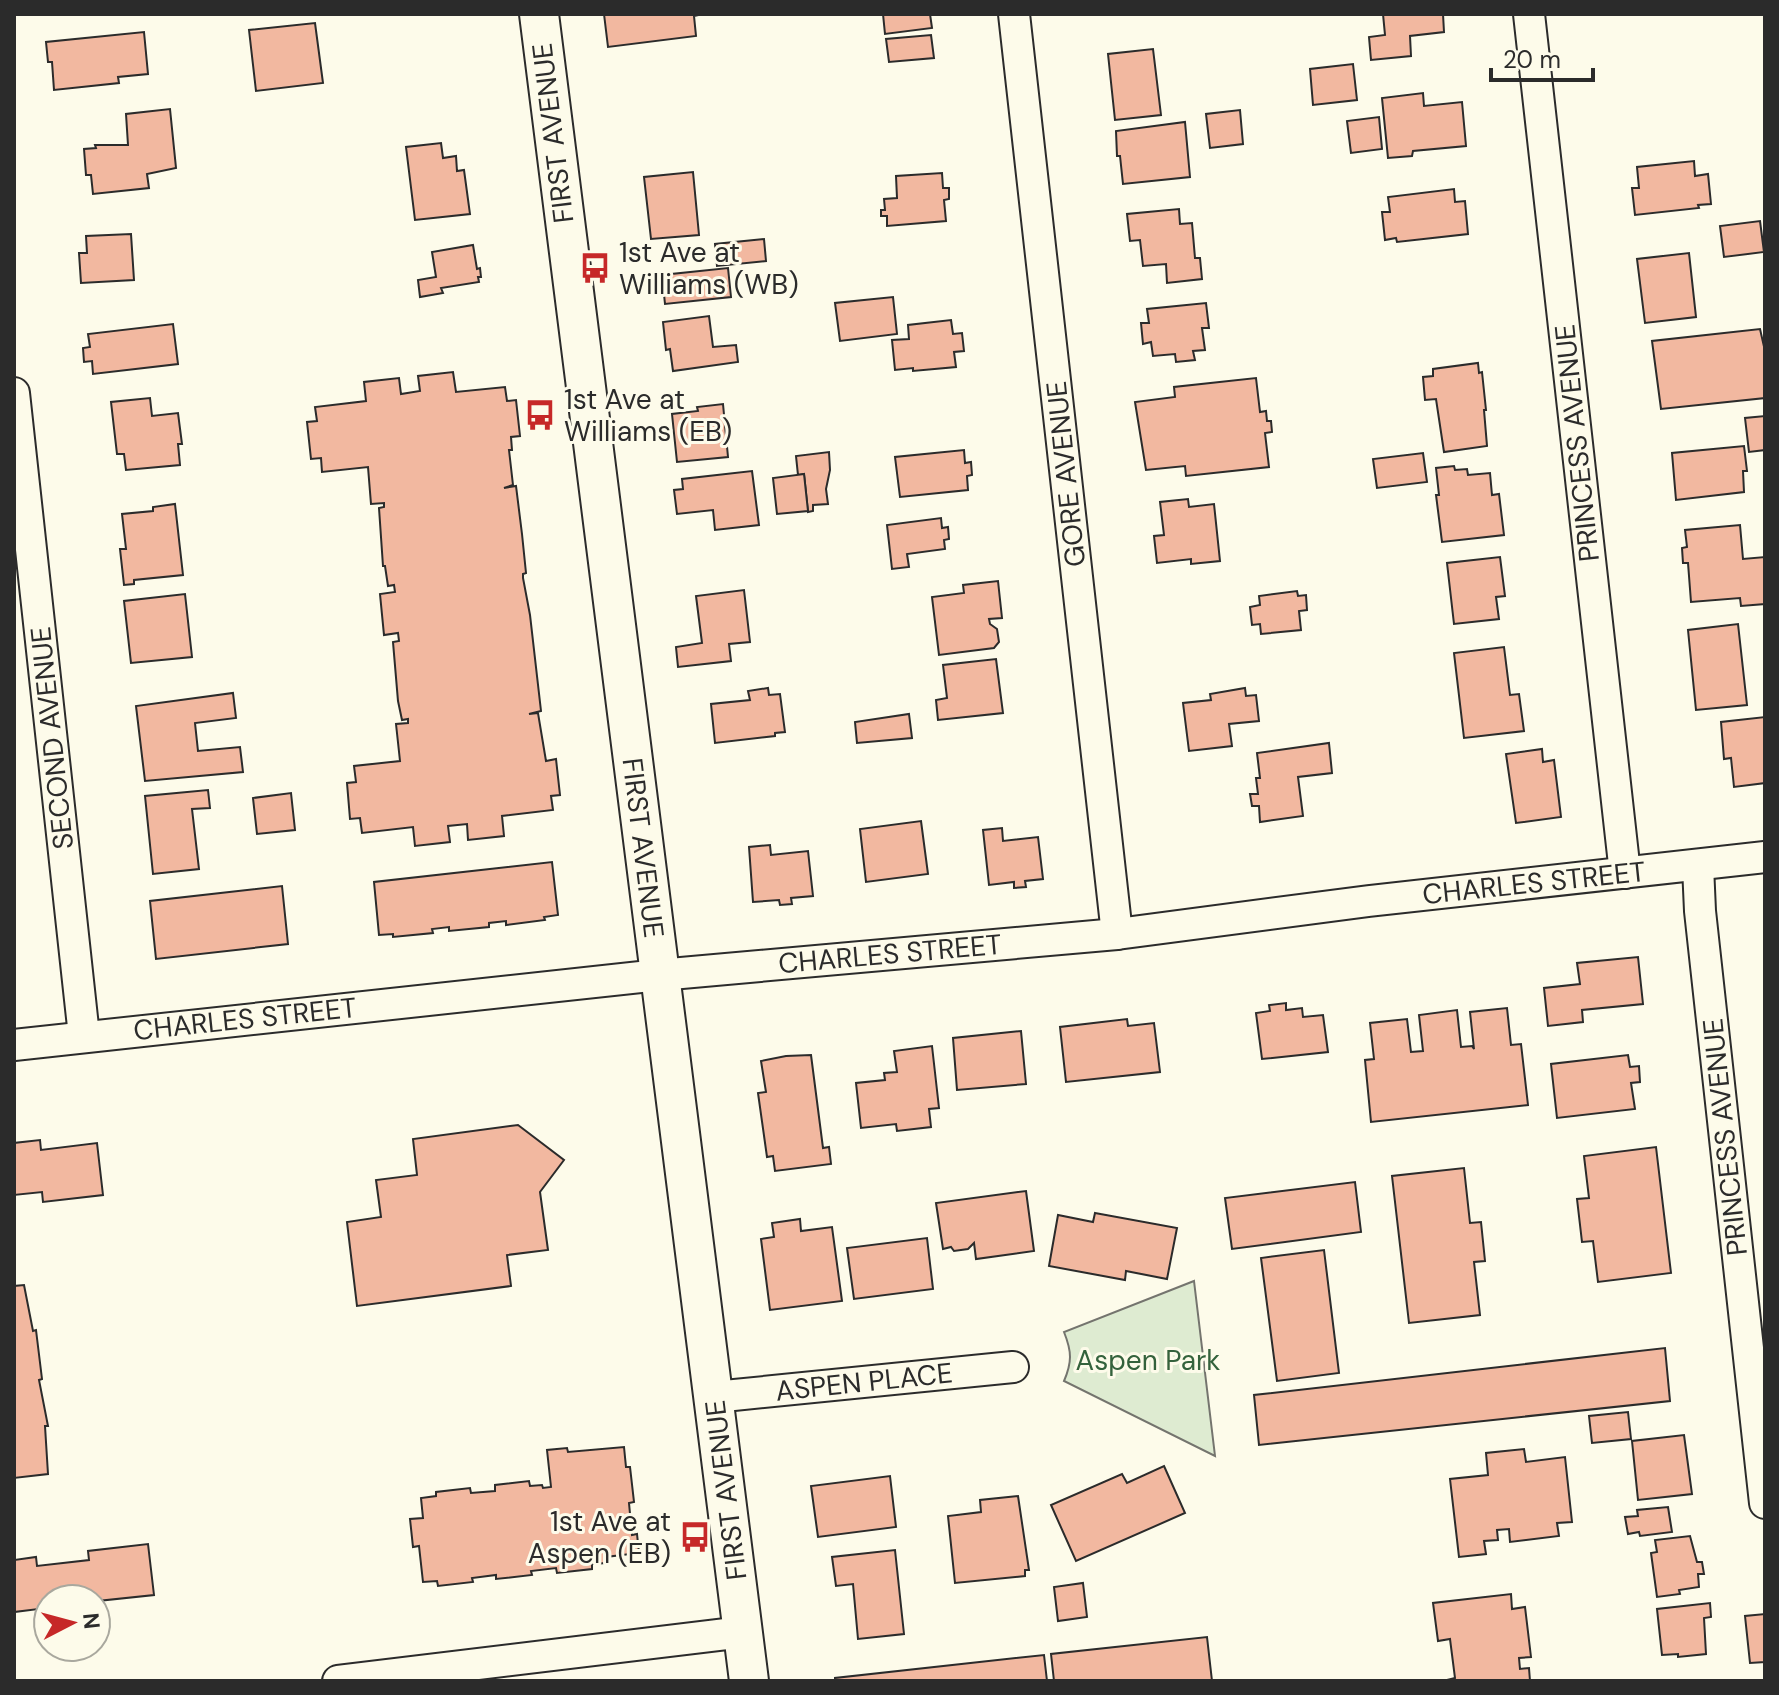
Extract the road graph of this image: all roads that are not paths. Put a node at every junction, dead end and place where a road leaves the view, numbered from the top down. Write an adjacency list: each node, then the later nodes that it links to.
1 (539, 14): 9 (street, FIRST AVENUE)
2 (1014, 14): 8 (street, GORE AVENUE)
3 (1529, 14): 7 (street, PRINCESS AVENUE)
4 (14, 393): 10 (street, SECOND AVENUE)
5 (1765, 857): 6 (street, CHARLES STREET)
6 (1698, 866): 7 (street, CHARLES STREET); 14 (street, PRINCESS AVENUE)
7 (1625, 873): 8 (street, CHARLES STREET)
8 (1117, 934): 9 (street, CHARLES STREET)
9 (659, 975): 10 (street, CHARLES STREET); 13 (street, FIRST AVENUE)
10 (84, 1036): 11 (street, CHARLES STREET)
11 (14, 1045)
12 (1013, 1367): 13 (street, ASPEN PLACE)
13 (714, 1397): 15 (street, FIRST AVENUE)
14 (1765, 1503)
15 (743, 1632): 16 (street); 17 (street, FIRST AVENUE)
16 (338, 1681)
17 (749, 1681)

